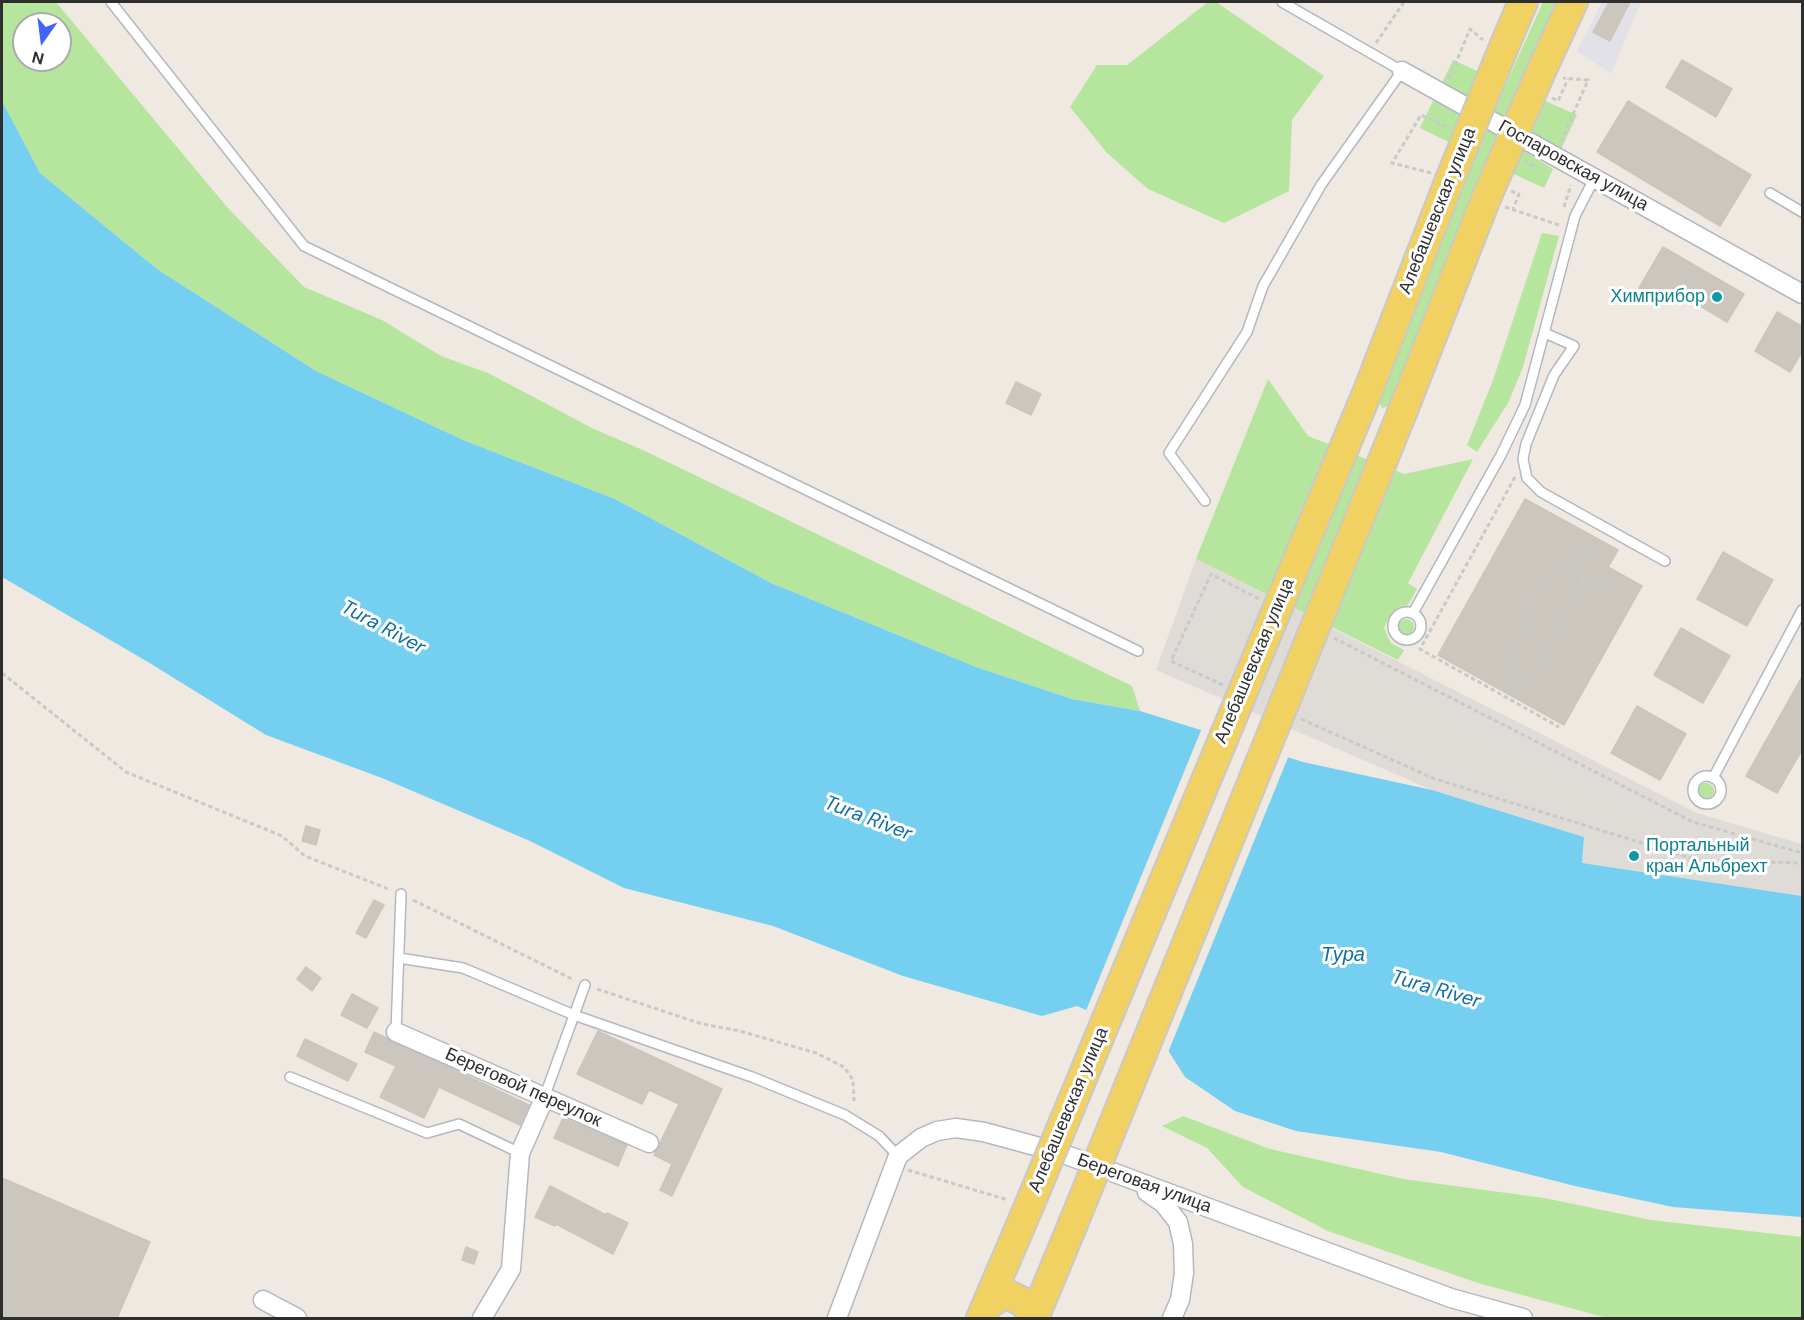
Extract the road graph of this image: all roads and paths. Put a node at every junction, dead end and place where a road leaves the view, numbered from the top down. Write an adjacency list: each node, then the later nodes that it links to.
1 (111, 2): 41 (lane)
2 (1282, 2): 8 (lane, Госпаровская улица)
3 (1404, 2): 8 (path)
4 (1523, 2): 7 (main road, Алебашевская улица)
5 (1573, 2): 10 (main road)
6 (1470, 30): 7 (path)
7 (1496, 47): 16 (main road, Алебашевская улица, bridge)
8 (1370, 52): 9 (lane, Госпаровская улица)
9 (1402, 70): 17 (street, Госпаровская улица); 29 (lane)
10 (1557, 74): 11 (path); 12 (path); 21 (main road, bridge)
11 (1587, 80)
12 (1558, 101)
13 (1453, 129): 16 (path)
14 (1518, 158): 15 (path)
15 (1539, 168)
16 (1442, 178): 65 (main road, Алебашевская улица, bridge)
17 (1594, 179): 26 (street, Госпаровская улица); 27 (lane)
18 (1572, 182): 24 (path)
19 (1770, 193): 23 (lane)
20 (1519, 194): 22 (path)
21 (1495, 204): 22 (path); 67 (main road, bridge)
22 (1513, 209): 25 (path)
23 (1803, 212)
24 (1563, 213)
25 (1561, 219)
26 (1803, 294)
27 (1545, 333): 31 (lane); 37 (lane)
28 (1517, 472): 49 (path)
29 (1205, 501)
30 (1567, 560): 32 (path); 33 (path); 43 (path)
31 (1665, 561)
32 (1583, 578): 33 (path); 38 (path)
33 (1606, 583): 34 (path)
34 (1616, 585)
35 (1263, 601): 44 (path)
36 (1803, 610): 50 (lane)
37 (1413, 614)
38 (1562, 614): 39 (path); 43 (path)
39 (1571, 621)
40 (1326, 634): 51 (path)
41 (1138, 651)
42 (2, 673): 53 (path)
43 (1520, 681): 46 (path)
44 (1224, 685)
45 (1506, 687): 46 (path)
46 (1512, 690): 47 (path)
47 (1522, 695)
48 (1298, 718): 52 (path)
49 (1559, 727)
50 (1713, 778)
51 (1803, 853)
52 (1803, 863)
53 (401, 894): 54 (lane); 55 (path)
54 (399, 958): 56 (lane); 57 (lane)
55 (585, 985): 56 (lane); 60 (path)
56 (574, 1015): 59 (lane); 63 (lane)
57 (396, 1032): 59 (street, Береговой переулок)
58 (290, 1077): 62 (lane)
59 (544, 1099): 61 (street, Береговой переулок); 62 (street)
60 (854, 1101)
61 (650, 1143)
62 (520, 1153): 71 (street)
63 (904, 1163): 64 (street, Береговая улица); 65 (path); 72 (street)
64 (1130, 1181): 74 (street); 75 (street, Береговая улица)
65 (1022, 1204): 66 (main road, Алебашевская улица)
66 (1018, 1232): 67 (main road); 69 (main road, Алебашевская улица)
67 (1068, 1236): 73 (main road)
68 (263, 1300): 70 (street)
69 (984, 1312): 73 (main road)
70 (297, 1318)
71 (482, 1318)
72 (837, 1318)
73 (1033, 1318)
74 (1172, 1318)
75 (1523, 1318)

